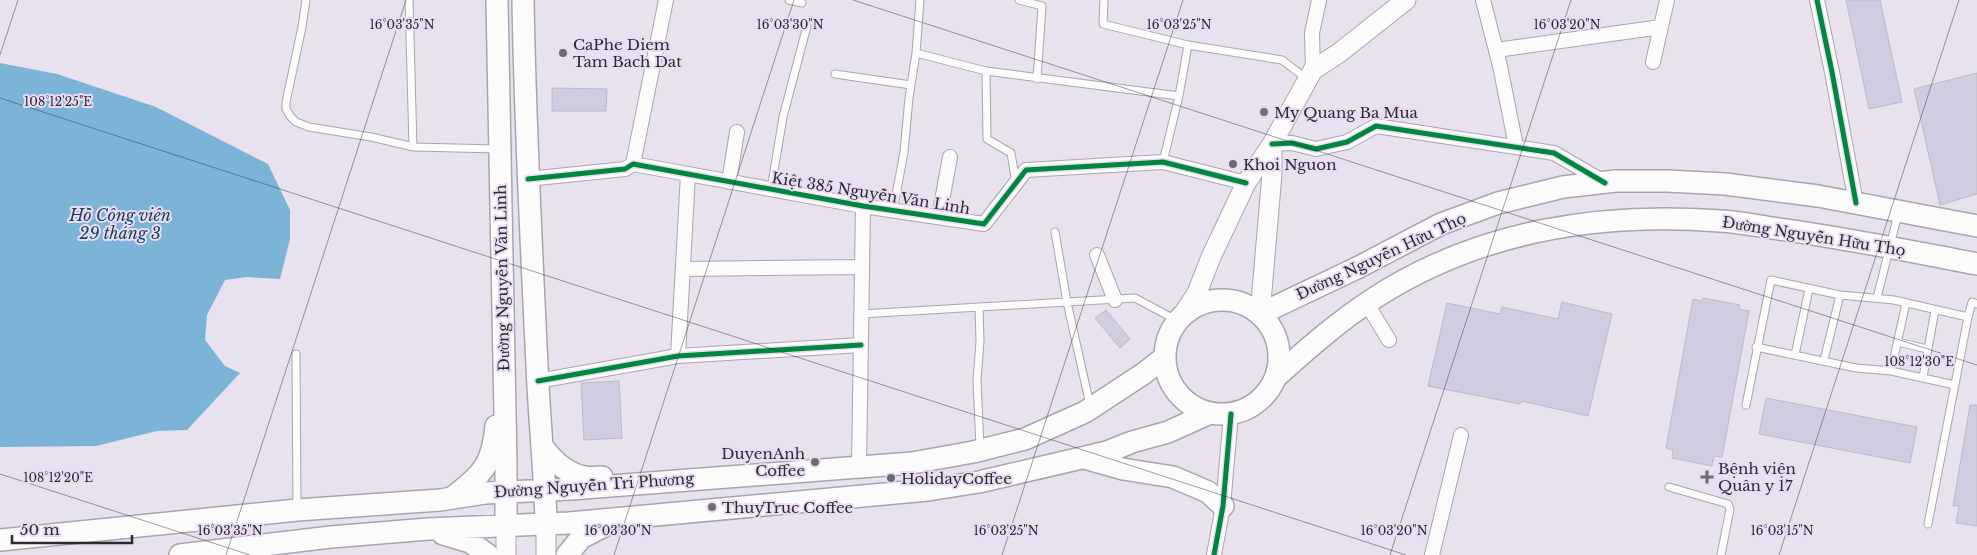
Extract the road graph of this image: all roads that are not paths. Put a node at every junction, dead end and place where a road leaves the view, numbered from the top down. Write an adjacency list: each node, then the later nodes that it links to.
1 (306, 0): 33 (lane)
2 (409, 0): 33 (lane)
3 (497, 0): 28 (main road, Đường Nguyễn Văn Linh)
4 (523, 0): 29 (main road, Đường Nguyễn Văn Linh)
5 (666, 0): 37 (street)
6 (790, 0): 15 (lane)
7 (920, 0): 20 (lane)
8 (1019, 0): 25 (lane)
9 (1104, 0): 18 (lane)
10 (1319, 0): 24 (street)
11 (1406, 0): 24 (street)
12 (1483, 0): 19 (street)
13 (1667, 0): 17 (street)
14 (1816, 0): 45 (street)
15 (802, 3)
16 (807, 26): 44 (lane)
17 (1661, 27): 19 (street); 21 (street)
18 (1188, 45): 24 (lane); 27 (lane)
19 (1496, 50): 32 (street)
20 (916, 53): 22 (lane); 26 (lane)
21 (1653, 62)
22 (986, 71): 25 (lane); 41 (lane)
23 (835, 74): 26 (lane)
24 (1310, 75): 31 (street)
25 (1038, 79): 27 (lane)
26 (911, 85): 47 (lane)
27 (1179, 96): 36 (lane)
28 (498, 118): 29 (main road); 34 (main road, Đường Nguyễn Văn Linh)
29 (525, 118): 39 (main road, Đường Nguyễn Văn Linh)
30 (737, 132): 40 (street)
31 (1272, 144): 32 (street); 42 (street); 68 (street)
32 (1516, 146): 43 (street)
33 (413, 147): 34 (lane)
34 (499, 149): 81 (main road, Đường Nguyễn Văn Linh)
35 (950, 157): 49 (street)
36 (1163, 162): 41 (street, Kiệt 385 Nguyễn Văn Linh); 42 (street, Kiệt 385 Nguyễn Văn Linh)
37 (633, 164): 38 (street, Kiệt 385 Nguyễn Văn Linh); 39 (street, Kiệt 385 Nguyễn Văn Linh)
38 (688, 174): 40 (street, Kiệt 385 Nguyễn Văn Linh); 56 (street)
39 (528, 179): 85 (main road, Đường Nguyễn Văn Linh)
40 (729, 182): 44 (street, Kiệt 385 Nguyễn Văn Linh)
41 (1016, 183): 49 (street, Kiệt 385 Nguyễn Văn Linh)
42 (1246, 183): 70 (street)
43 (1605, 183): 45 (main road, Đường Nguyễn Hữu Thọ); 68 (main road, Đường Nguyễn Hữu Thọ)
44 (771, 190): 46 (street, Kiệt 385 Nguyễn Văn Linh)
45 (1856, 203): 48 (main road, Đường Nguyễn Hữu Thọ)
46 (863, 206): 47 (street, Kiệt 385 Nguyễn Văn Linh); 55 (street)
47 (893, 211): 49 (street, Kiệt 385 Nguyễn Văn Linh)
48 (1898, 211): 50 (main road, Đường Nguyễn Hữu Thọ); 52 (lane)
49 (939, 217)
50 (1977, 226)
51 (1056, 232): 61 (lane)
52 (1889, 247): 54 (main road, Đường Nguyễn Hữu Thọ); 59 (lane); 63 (main road, Đường Nguyễn Hữu Thọ)
53 (1097, 255): 60 (street)
54 (1977, 264)
55 (862, 266): 56 (street); 67 (street)
56 (683, 269): 78 (street)
57 (1809, 289): 58 (lane); 74 (lane); 77 (lane)
58 (1840, 295): 59 (lane); 80 (lane)
59 (1877, 298): 62 (lane)
60 (1115, 300): 61 (lane); 70 (lane)
61 (1067, 302): 65 (lane); 88 (lane)
62 (1906, 303): 66 (lane); 72 (lane)
63 (1366, 304): 71 (street); 83 (main road, Đường Nguyễn Hữu Thọ)
64 (1977, 304): 69 (lane)
65 (979, 307): 67 (lane); 93 (lane)
66 (1935, 310): 69 (lane); 75 (lane)
67 (861, 314): 73 (street)
68 (1260, 314): 70 (main road); 83 (main road)
69 (1968, 317): 86 (lane)
70 (1180, 318): 79 (main road)
71 (1389, 340)
72 (1898, 342): 75 (lane); 82 (lane)
73 (861, 345): 78 (street); 95 (street)
74 (1756, 347): 77 (lane); 87 (lane)
75 (1927, 348): 84 (lane)
76 (296, 354): 102 (lane)
77 (1795, 355): 80 (lane)
78 (678, 356): 85 (street)
79 (1165, 357): 88 (main road, Đường Nguyễn Tri Phương); 89 (main road)
80 (1824, 360): 82 (lane)
81 (504, 369): 99 (main road, Đường Nguyễn Văn Linh); 100 (main road)
82 (1891, 371): 84 (lane)
83 (1276, 377): 90 (main road)
84 (1923, 377): 86 (lane)
85 (538, 381): 92 (main road, Đường Nguyễn Văn Linh)
86 (1955, 385): 105 (lane)
87 (1746, 405)
88 (1090, 408): 93 (main road, Đường Nguyễn Tri Phương)
89 (1210, 413): 90 (main road); 94 (main road)
90 (1231, 414): 101 (street)
91 (1461, 435): 115 (street)
92 (542, 446): 96 (main road); 98 (main road, Đường Nguyễn Văn Linh)
93 (980, 450): 95 (main road, Đường Nguyễn Tri Phương)
94 (1082, 458): 101 (main road); 103 (main road)
95 (859, 467): 96 (main road, Đường Nguyễn Tri Phương)
96 (634, 483): 98 (main road, Đường Nguyễn Tri Phương)
97 (1669, 487): 116 (lane)
98 (546, 490): 99 (main road, Đường Nguyễn Tri Phương); 104 (main road, Đường Nguyễn Văn Linh)
99 (505, 492): 100 (main road, Đường Nguyễn Tri Phương); 106 (main road, Đường Nguyễn Văn Linh)
100 (451, 498): 102 (main road, Đường Nguyễn Tri Phương)
101 (1223, 506): 114 (street)
102 (297, 510): 108 (main road, Đường Nguyễn Tri Phương)
103 (622, 518): 104 (main road); 113 (main road)
104 (546, 524): 106 (main road); 112 (street, Đường Nguyễn Văn Linh)
105 (1928, 524)
106 (506, 525): 107 (main road); 111 (street, Đường Nguyễn Văn Linh)
107 (428, 529): 109 (main road); 110 (main road)
108 (0, 540)
109 (180, 555)
110 (488, 555)
111 (506, 555)
112 (546, 555)
113 (567, 555)
114 (1214, 555)
115 (1432, 555)
116 (1721, 555)

